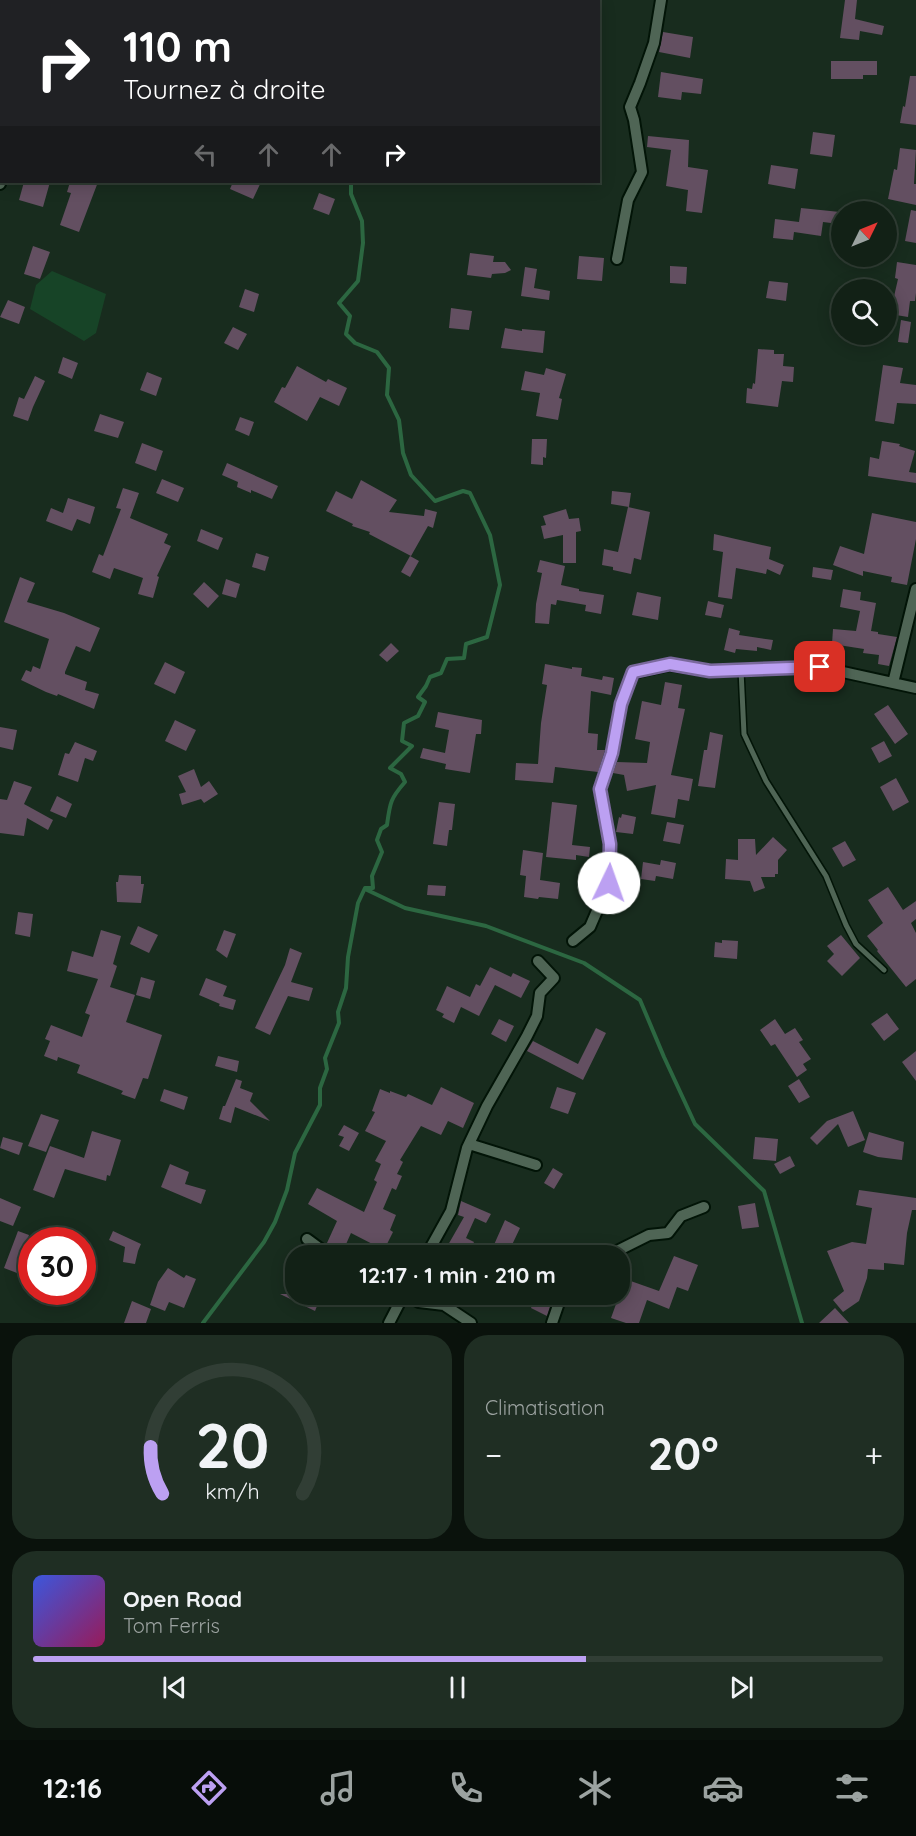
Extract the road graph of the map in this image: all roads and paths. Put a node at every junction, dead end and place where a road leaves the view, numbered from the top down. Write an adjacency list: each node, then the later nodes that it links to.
1 (661, 0): 2 (street)
2 (617, 259)
3 (916, 589): 5 (street)
4 (741, 670): 5 (street); 7 (street); 9 (lane)
5 (893, 683): 6 (street)
6 (916, 688)
7 (573, 942)
8 (538, 962): 10 (street)
9 (884, 970)
10 (469, 1144): 11 (street); 15 (street)
11 (536, 1165)
12 (704, 1208): 16 (street)
13 (307, 1239): 14 (street)
14 (315, 1245)
15 (432, 1245)
16 (628, 1245)
17 (399, 1305): 20 (street)
18 (444, 1305): 21 (street)
19 (558, 1305): 22 (street)
20 (389, 1323)
21 (471, 1323)
22 (552, 1323)

